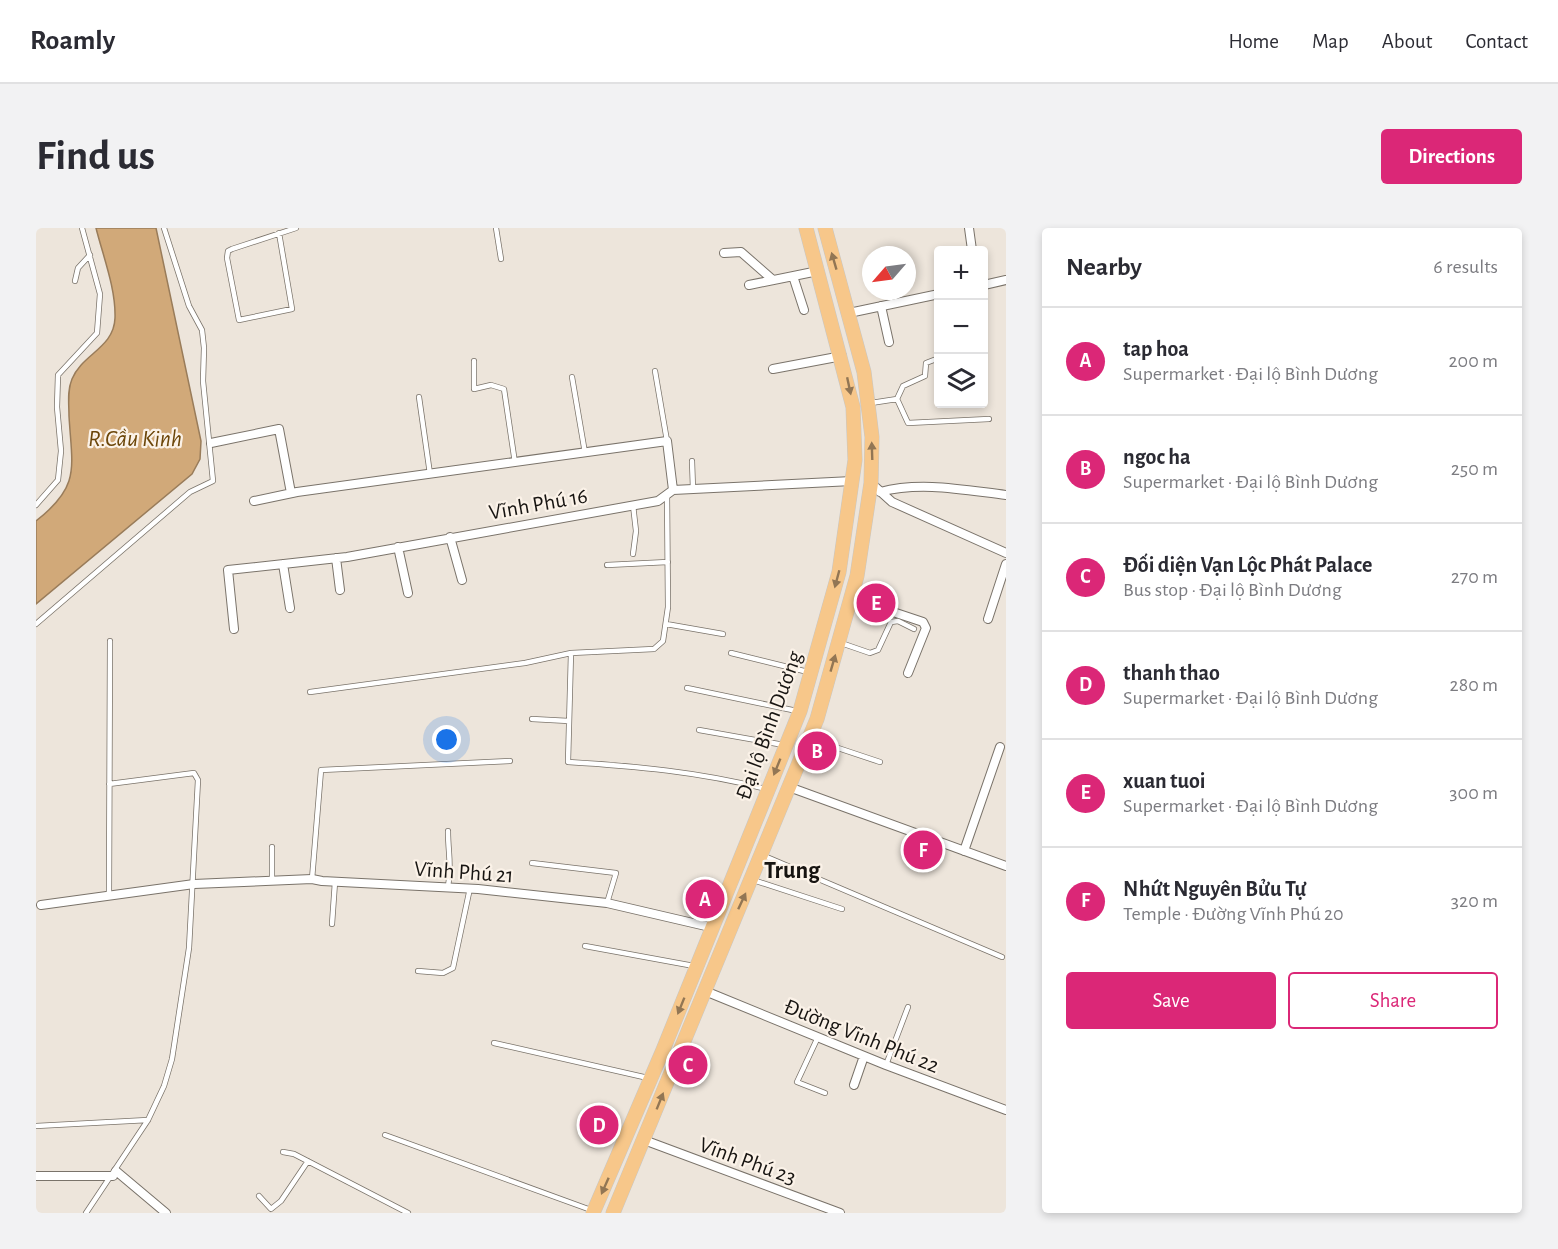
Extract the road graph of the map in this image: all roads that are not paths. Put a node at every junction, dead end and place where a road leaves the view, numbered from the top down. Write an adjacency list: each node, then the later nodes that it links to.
1 (82, 228): 11 (lane)
2 (164, 228): 36 (lane)
3 (296, 228): 8 (lane)
4 (496, 228): 12 (lane)
5 (806, 228): 13 (highway, Đại lộ Bình Dương)
6 (825, 228): 23 (highway, Đại lộ Bình Dương, one-way to 6)
7 (969, 228): 9 (street)
8 (279, 233): 8 (lane)
9 (971, 246)
10 (724, 253): 15 (street)
11 (90, 255): 17 (lane); 48 (lane)
12 (501, 259)
13 (818, 271): 14 (street); 25 (highway, Đại lộ Bình Dương)
14 (793, 276): 15 (street); 22 (street)
15 (773, 280): 19 (street)
16 (1006, 280): 18 (street)
17 (75, 281)
18 (988, 284)
19 (749, 285)
20 (934, 295): 21 (street)
21 (880, 306): 23 (street); 24 (street)
22 (804, 310)
23 (849, 313): 33 (highway, Đại lộ Bình Dương)
24 (888, 342)
25 (842, 356): 28 (street); 41 (highway, Đại lộ Bình Dương, one-way to 41)
26 (934, 360): 32 (lane)
27 (474, 361): 39 (lane)
28 (773, 369)
29 (655, 371): 35 (lane)
30 (572, 377): 37 (lane)
31 (419, 397): 40 (lane)
32 (897, 399): 33 (lane); 34 (lane)
33 (868, 403): 42 (highway, Đại lộ Bình Dương, one-way to 33)
34 (989, 419)
35 (667, 441): 37 (street); 44 (street)
36 (211, 443): 45 (street); 65 (lane)
37 (585, 453): 39 (street)
38 (692, 461): 43 (lane)
39 (515, 463): 40 (street)
40 (430, 474): 45 (street)
41 (852, 482): 43 (street, Vĩnh Phú 16); 74 (highway, Đại lộ Bình Dương, one-way to 74)
42 (875, 488): 46 (street); 53 (street); 62 (highway, Đại lộ Bình Dương)
43 (693, 489): 44 (street, Vĩnh Phú 16)
44 (670, 492): 49 (street, Vĩnh Phú 16); 55 (lane)
45 (291, 493): 47 (street)
46 (1006, 495)
47 (254, 501)
48 (36, 505)
49 (633, 505): 50 (street, Vĩnh Phú 16); 52 (lane)
50 (450, 537): 51 (street, Vĩnh Phú 16); 59 (street)
51 (398, 547): 54 (street, Vĩnh Phú 16); 61 (street)
52 (633, 554)
53 (1006, 554)
54 (336, 558): 56 (street, Vĩnh Phú 16); 60 (street)
55 (668, 562): 58 (lane); 66 (lane)
56 (283, 564): 63 (street); 67 (street, Vĩnh Phú 16)
57 (1006, 564): 64 (street)
58 (607, 566)
59 (462, 580)
60 (340, 590)
61 (408, 593)
62 (851, 598): 71 (highway, Đại lộ Bình Dương); 75 (street)
63 (290, 608)
64 (988, 619)
65 (36, 624)
66 (666, 624): 69 (lane); 72 (lane)
67 (234, 629)
68 (914, 629): 71 (lane)
69 (723, 634)
70 (110, 641): 89 (lane)
71 (839, 642): 82 (highway, Đại lộ Bình Dương, one-way to 71)
72 (571, 653): 77 (lane); 80 (lane)
73 (731, 653): 74 (lane)
74 (811, 673): 78 (highway, Đại lộ Bình Dương)
75 (908, 674)
76 (687, 688): 78 (lane)
77 (310, 692)
78 (800, 711): 83 (highway, Đại lộ Bình Dương)
79 (532, 719): 80 (lane)
80 (569, 721): 87 (lane)
81 (699, 730): 83 (lane)
82 (809, 738): 88 (lane); 90 (highway, Đại lộ Bình Dương)
83 (786, 745): 91 (highway, Đại lộ Bình Dương, one-way to 91)
84 (1000, 747): 94 (street)
85 (510, 761): 98 (lane)
86 (561, 762): 87 (lane)
87 (568, 762): 91 (lane)
88 (880, 762)
89 (109, 784): 102 (lane); 105 (lane)
90 (789, 787): 94 (street); 95 (highway, Đại lộ Bình Dương)
91 (768, 790): 110 (highway, Đại lộ Bình Dương)
92 (448, 831): 103 (lane)
93 (272, 848): 100 (lane)
94 (964, 850): 97 (street)
95 (762, 855): 99 (highway, Đại lộ Bình Dương); 113 (lane)
96 (532, 863): 106 (lane)
97 (1006, 866)
98 (312, 879): 100 (street, Vĩnh Phú 21); 101 (street, Vĩnh Phú 21)
99 (753, 880): 108 (lane); 111 (highway, Đại lộ Bình Dương, one-way to 99)
100 (272, 881): 102 (street, Vĩnh Phú 21)
101 (335, 882): 103 (street, Vĩnh Phú 21); 109 (lane)
102 (194, 884): 105 (street, Vĩnh Phú 21); 126 (lane)
103 (448, 887): 104 (street, Vĩnh Phú 21)
104 (470, 888): 106 (street, Vĩnh Phú 21); 115 (lane)
105 (109, 895): 107 (street, Vĩnh Phú 21)
106 (608, 903): 110 (street, Vĩnh Phú 21)
107 (39, 905)
108 (842, 909)
109 (332, 924)
110 (711, 927): 111 (highway); 114 (highway, Đại lộ Bình Dương)
111 (729, 933): 116 (highway, Đại lộ Bình Dương)
112 (585, 946): 114 (lane)
113 (1002, 957)
114 (697, 966): 122 (highway, Đại lộ Bình Dương, one-way to 122)
115 (418, 971)
116 (705, 991): 118 (street, Đường Vĩnh Phú 22); 129 (highway, Đại lộ Bình Dương, one-way to 116)
117 (908, 1007): 121 (lane)
118 (818, 1037): 120 (street, Đường Vĩnh Phú 22); 124 (lane)
119 (494, 1043): 122 (lane)
120 (864, 1056): 121 (street, Đường Vĩnh Phú 22); 123 (street)
121 (886, 1065): 125 (street, Đường Vĩnh Phú 22)
122 (651, 1078): 136 (highway, Đại lộ Bình Dương, one-way to 136)
123 (854, 1085)
124 (825, 1093)
125 (1006, 1110)
126 (148, 1120): 127 (lane); 132 (lane)
127 (36, 1126)
128 (385, 1135): 136 (lane)
129 (644, 1140): 139 (highway, Đại lộ Bình Dương); 140 (street, Vĩnh Phú 23)
130 (283, 1152): 131 (lane)
131 (308, 1161): 134 (lane); 138 (lane)
132 (114, 1173): 133 (street); 135 (street); 137 (lane)
133 (36, 1176)
134 (259, 1196)
135 (160, 1211)
136 (593, 1212)
137 (86, 1213)
138 (408, 1213)
139 (613, 1213)
140 (840, 1213)

